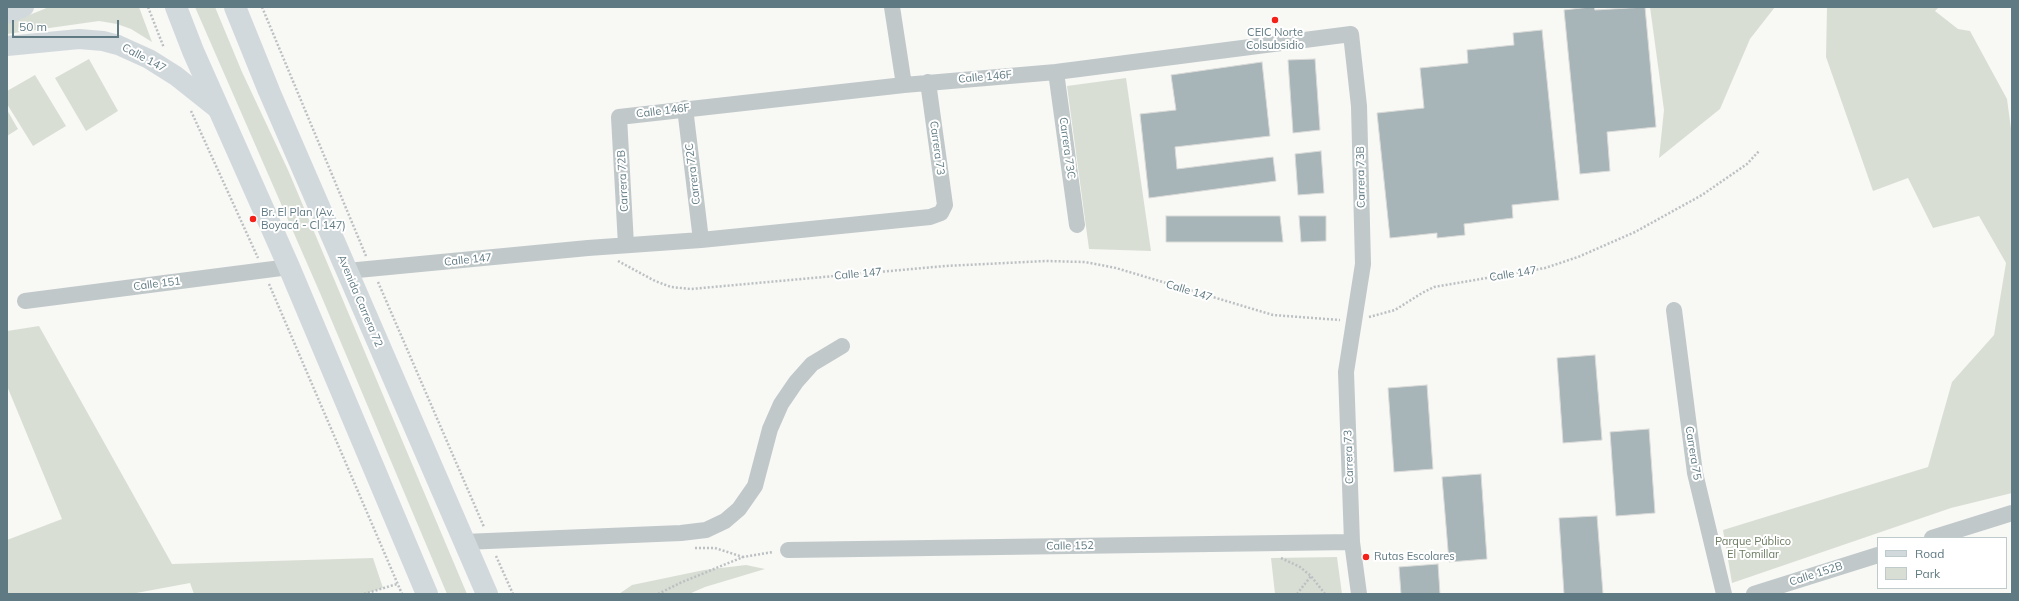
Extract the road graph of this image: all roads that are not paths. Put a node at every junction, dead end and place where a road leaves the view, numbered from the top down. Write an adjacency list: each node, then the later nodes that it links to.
1 (24, 7): 5 (main road)
2 (176, 7): 12 (highway)
3 (234, 7): 19 (highway, Avenida Carrera 72)
4 (892, 7): 10 (street)
5 (7, 14)
6 (1351, 34): 8 (street, Calle 146F); 22 (street, Carrera 73B)
7 (7, 46): 12 (main road, Calle 147)
8 (1056, 72): 9 (street, Calle 146F); 15 (street, Carrera 73C)
9 (928, 82): 10 (street, Calle 146F); 14 (street, Carrera 73)
10 (904, 85): 11 (street, Calle 146F)
11 (685, 108): 13 (street, Calle 146F); 16 (street, Carrera 72C)
12 (220, 111): 18 (highway)
13 (620, 117): 17 (street, Carrera 72B)
14 (941, 214): 16 (street, Calle 147)
15 (1077, 225)
16 (701, 240): 17 (street, Calle 147)
17 (626, 246): 19 (street, Calle 147)
18 (289, 267): 20 (street, Calle 151); 31 (highway)
19 (347, 272): 26 (highway, Avenida Carrera 72)
20 (26, 301)
21 (1674, 310): 34 (street, Carrera 75)
22 (1354, 320): 27 (street, Carrera 73)
23 (842, 346): 26 (street)
24 (2012, 513): 25 (street)
25 (1935, 537)
26 (464, 542): 32 (highway, Avenida Carrera 72)
27 (1352, 542): 28 (street, Calle 152); 33 (street, Carrera 73)
28 (788, 550)
29 (1877, 555): 30 (street, Calle 152B)
30 (1758, 593)
31 (427, 594)
32 (487, 594)
33 (1359, 594)
34 (1724, 594)

